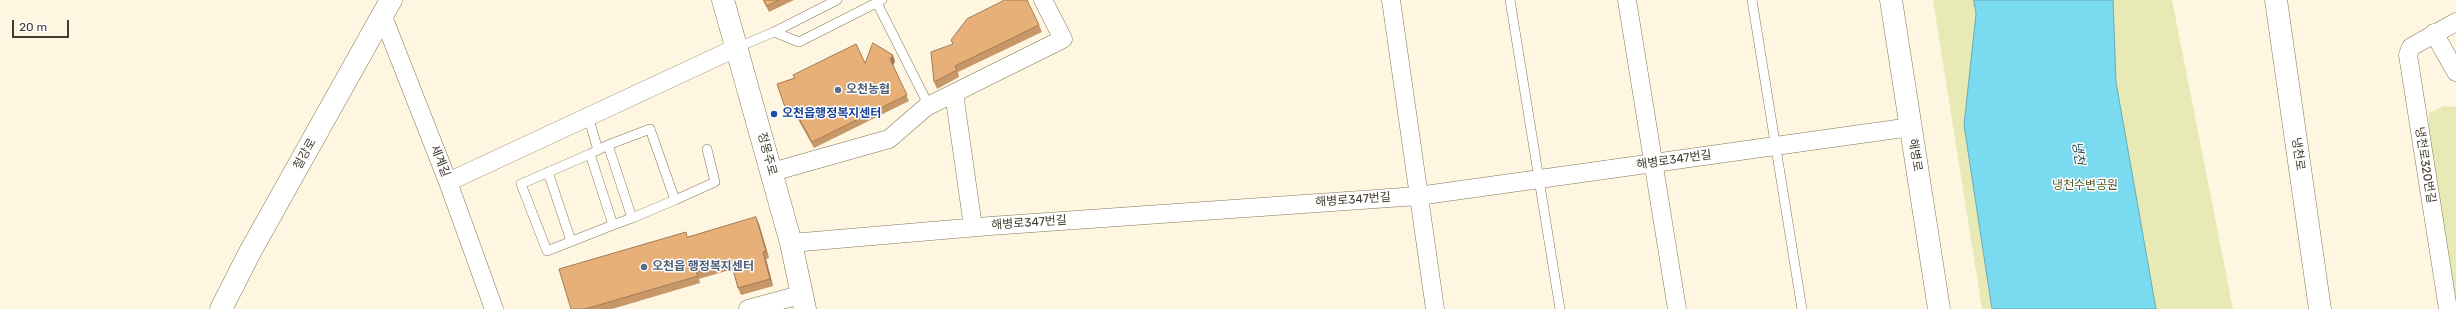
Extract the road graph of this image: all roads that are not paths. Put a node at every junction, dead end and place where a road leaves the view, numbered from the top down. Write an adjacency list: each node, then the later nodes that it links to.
1 (723, 0): 15 (main road, 정몽주로)
2 (837, 0): 13 (lane)
3 (1043, 0): 17 (street)
4 (1391, 0): 30 (street)
5 (1510, 0): 28 (lane)
6 (1627, 0): 25 (street)
7 (1752, 0): 22 (lane)
8 (1892, 0): 20 (main road, 해병로)
9 (2276, 0): 46 (main road, 냉천로)
10 (880, 1): 13 (lane); 18 (lane)
11 (386, 7): 29 (street, 세계길); 38 (main road, 철강로)
12 (2456, 22): 14 (street, 냉천로320번길)
13 (774, 32): 15 (lane)
14 (2434, 33): 16 (street); 47 (street, 냉천로320번길)
15 (738, 47): 19 (street); 27 (main road, 정몽주로)
16 (2456, 72)
17 (954, 93): 18 (street); 34 (street)
18 (929, 106): 27 (street)
19 (588, 116): 24 (lane); 29 (street)
20 (1911, 127): 22 (street, 해병로347번길); 45 (main road, 해병로)
21 (608, 145): 24 (lane); 31 (lane); 32 (lane)
22 (1776, 146): 25 (street, 해병로347번길); 44 (lane)
23 (707, 149): 31 (lane)
24 (594, 152): 26 (lane); 33 (lane)
25 (1654, 162): 28 (street, 해병로347번길); 43 (street)
26 (548, 172): 35 (lane); 35 (lane)
27 (772, 172): 36 (main road, 정몽주로)
28 (1540, 178): 30 (street, 해병로347번길); 42 (lane)
29 (448, 182): 39 (street, 세계길)
30 (1418, 196): 34 (street, 해병로347번길); 41 (street)
31 (675, 200): 32 (lane)
32 (632, 218): 33 (lane)
33 (613, 225): 35 (lane)
34 (972, 227): 36 (street, 해병로347번길)
35 (571, 241)
36 (791, 243): 37 (main road, 정몽주로)
37 (803, 302): 40 (street)
38 (221, 309)
39 (494, 309)
40 (748, 309)
41 (1435, 309)
42 (1560, 309)
43 (1677, 309)
44 (1802, 309)
45 (1939, 309)
46 (2320, 309)
47 (2448, 309)

